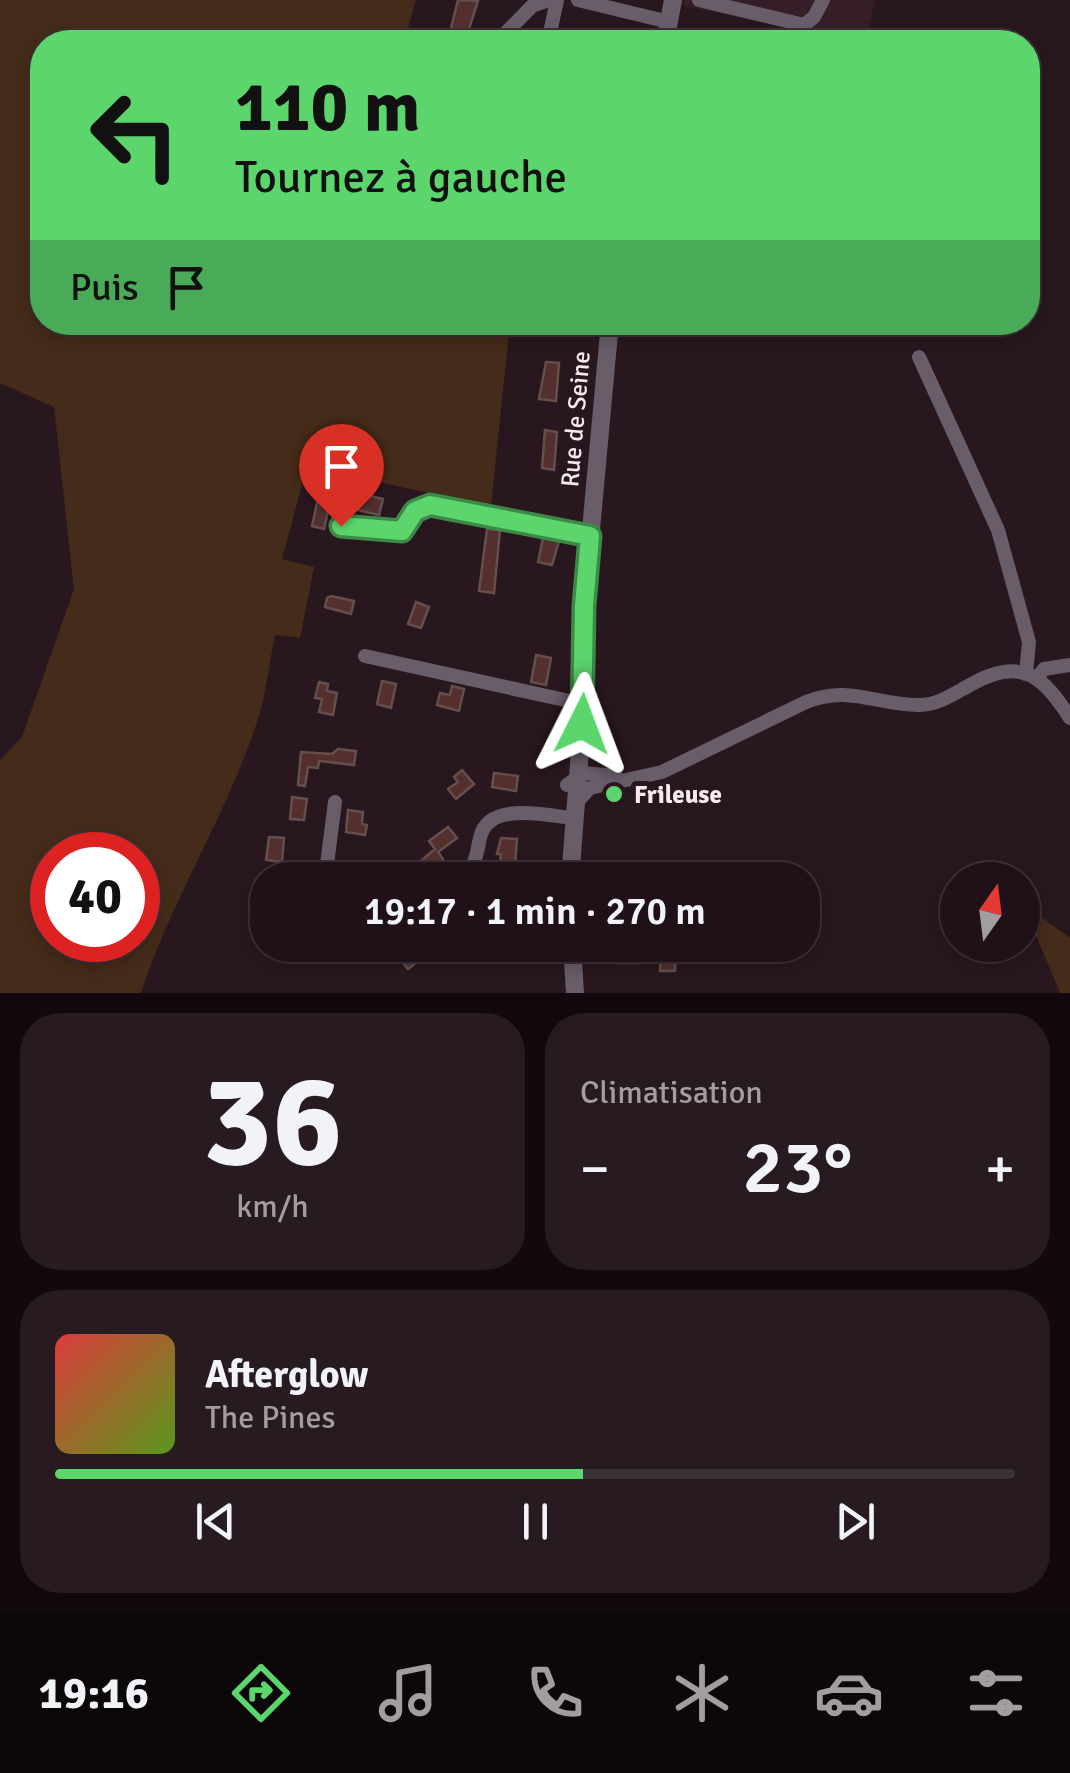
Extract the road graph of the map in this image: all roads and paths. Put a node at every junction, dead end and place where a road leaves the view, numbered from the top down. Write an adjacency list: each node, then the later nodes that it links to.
1 (553, 0): 7 (street); 8 (street)
2 (578, 0): 6 (street)
3 (673, 0): 6 (street)
4 (699, 0): 5 (street)
5 (823, 0)
6 (669, 22): 9 (street)
7 (508, 30)
8 (549, 30)
9 (667, 30)
10 (609, 335): 13 (street, Rue de Seine)
11 (918, 357): 17 (street)
12 (341, 526): 13 (street)
13 (590, 536): 14 (street, Rue de Seine)
14 (584, 606): 18 (street); 20 (street, Rue de Seine)
15 (365, 656): 18 (street)
16 (1070, 666): 17 (street)
17 (1031, 676): 19 (street); 22 (street)
18 (574, 702): 21 (street)
19 (1067, 714)
20 (582, 724): 21 (street, Rue de Seine); 22 (street)
21 (573, 777): 22 (street); 24 (street)
22 (604, 780): 24 (street)
23 (334, 802): 25 (street)
24 (571, 813): 26 (street); 27 (street)
25 (327, 862)
26 (475, 862)
27 (570, 862)
28 (573, 962): 29 (street)
29 (574, 993)

